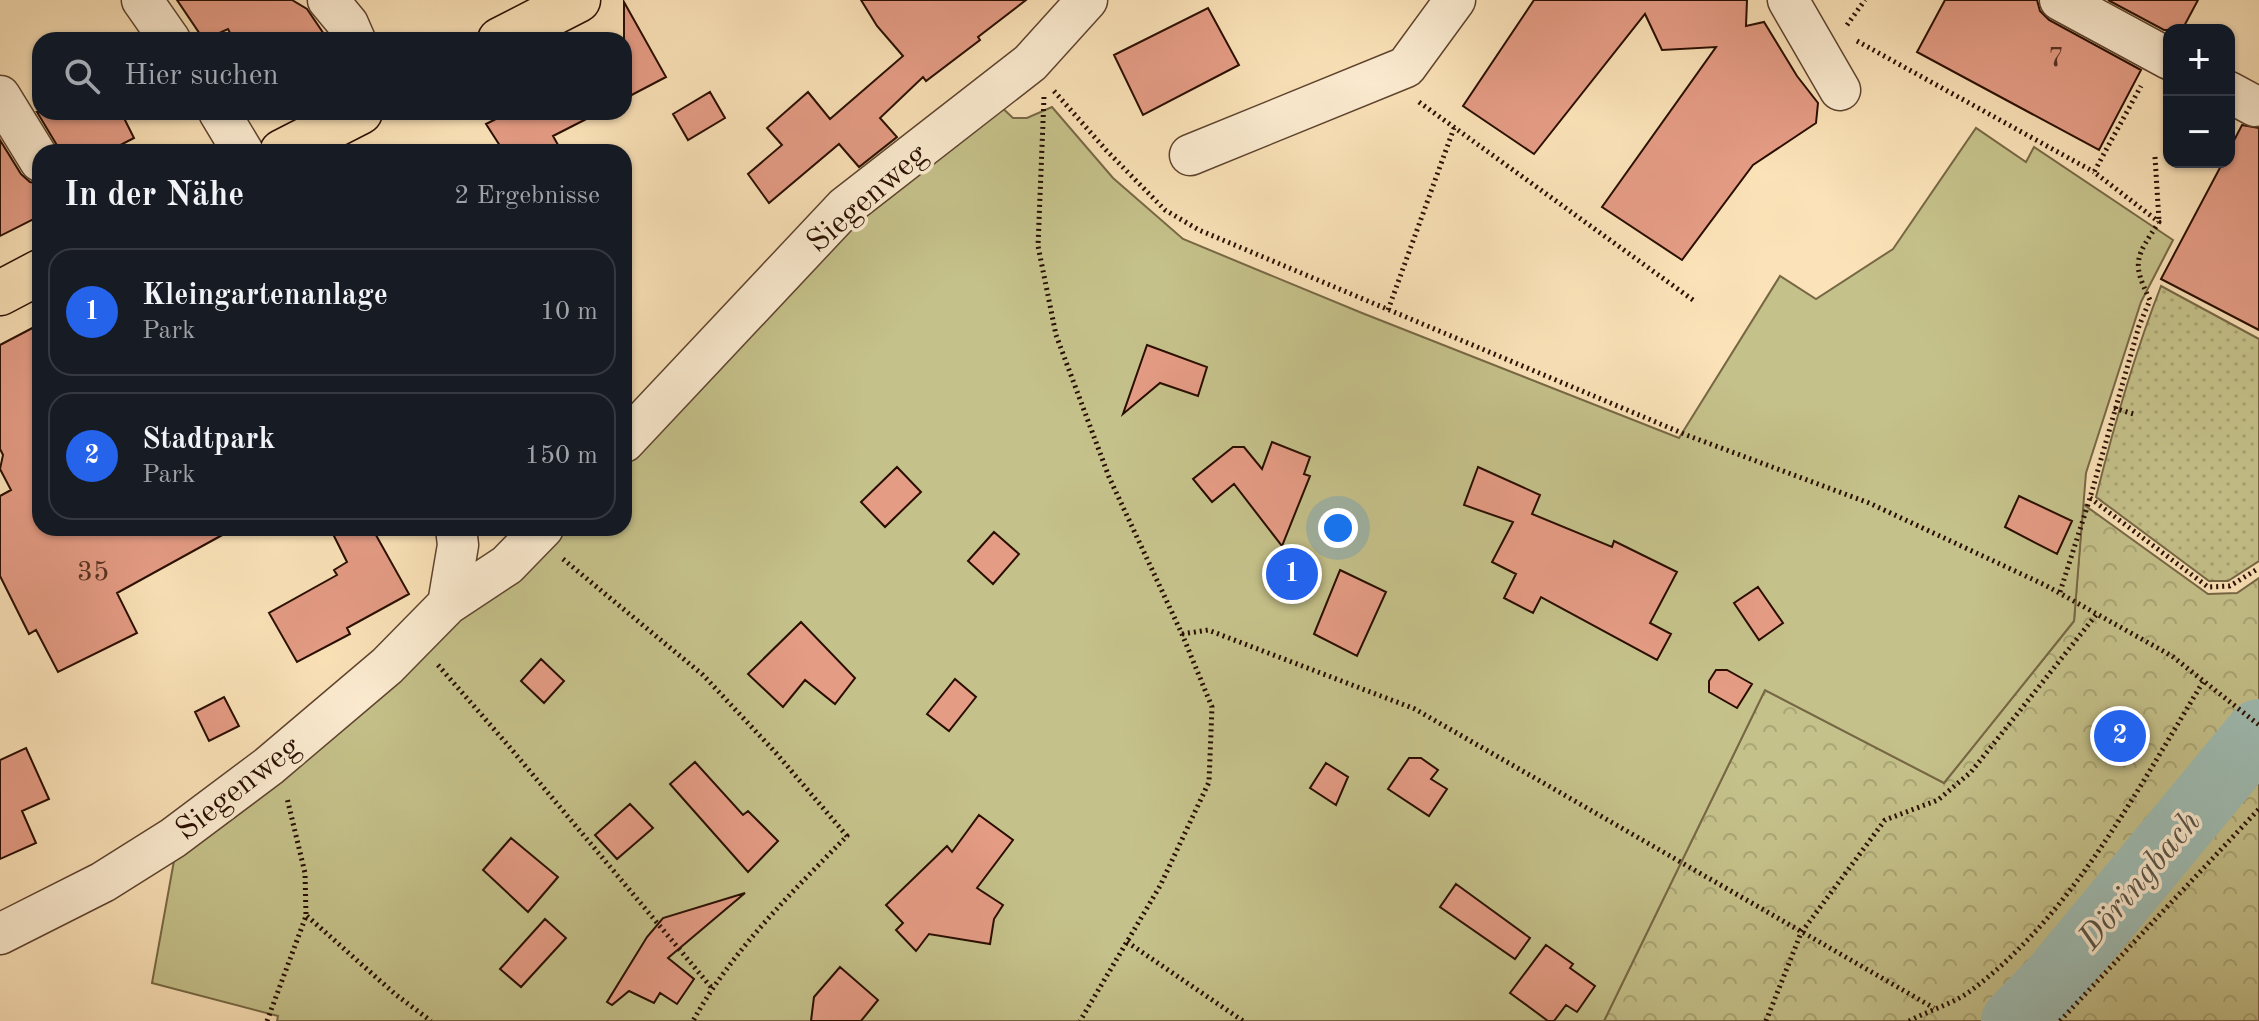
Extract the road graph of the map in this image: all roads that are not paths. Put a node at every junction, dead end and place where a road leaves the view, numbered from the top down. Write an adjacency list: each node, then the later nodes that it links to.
1 (142, 0): 8 (street)
2 (328, 0): 9 (street)
3 (578, 0): 10 (main road)
4 (1087, 0): 22 (street, Siegenweg)
5 (1455, 0): 19 (street)
6 (1788, 0): 12 (street)
7 (2060, 0): 11 (street)
8 (164, 32)
9 (352, 32)
10 (516, 32)
11 (2163, 56)
12 (1840, 90)
13 (0, 96): 18 (street)
14 (224, 120): 16 (street)
15 (345, 120): 17 (main road)
16 (238, 144)
17 (300, 144)
18 (32, 148)
19 (1190, 155)
20 (32, 276): 21 (main road)
21 (0, 293)
22 (632, 433)
23 (457, 536): 25 (street)
24 (535, 536): 25 (street, Siegenweg)
25 (448, 604): 26 (street, Siegenweg)
26 (0, 934)

